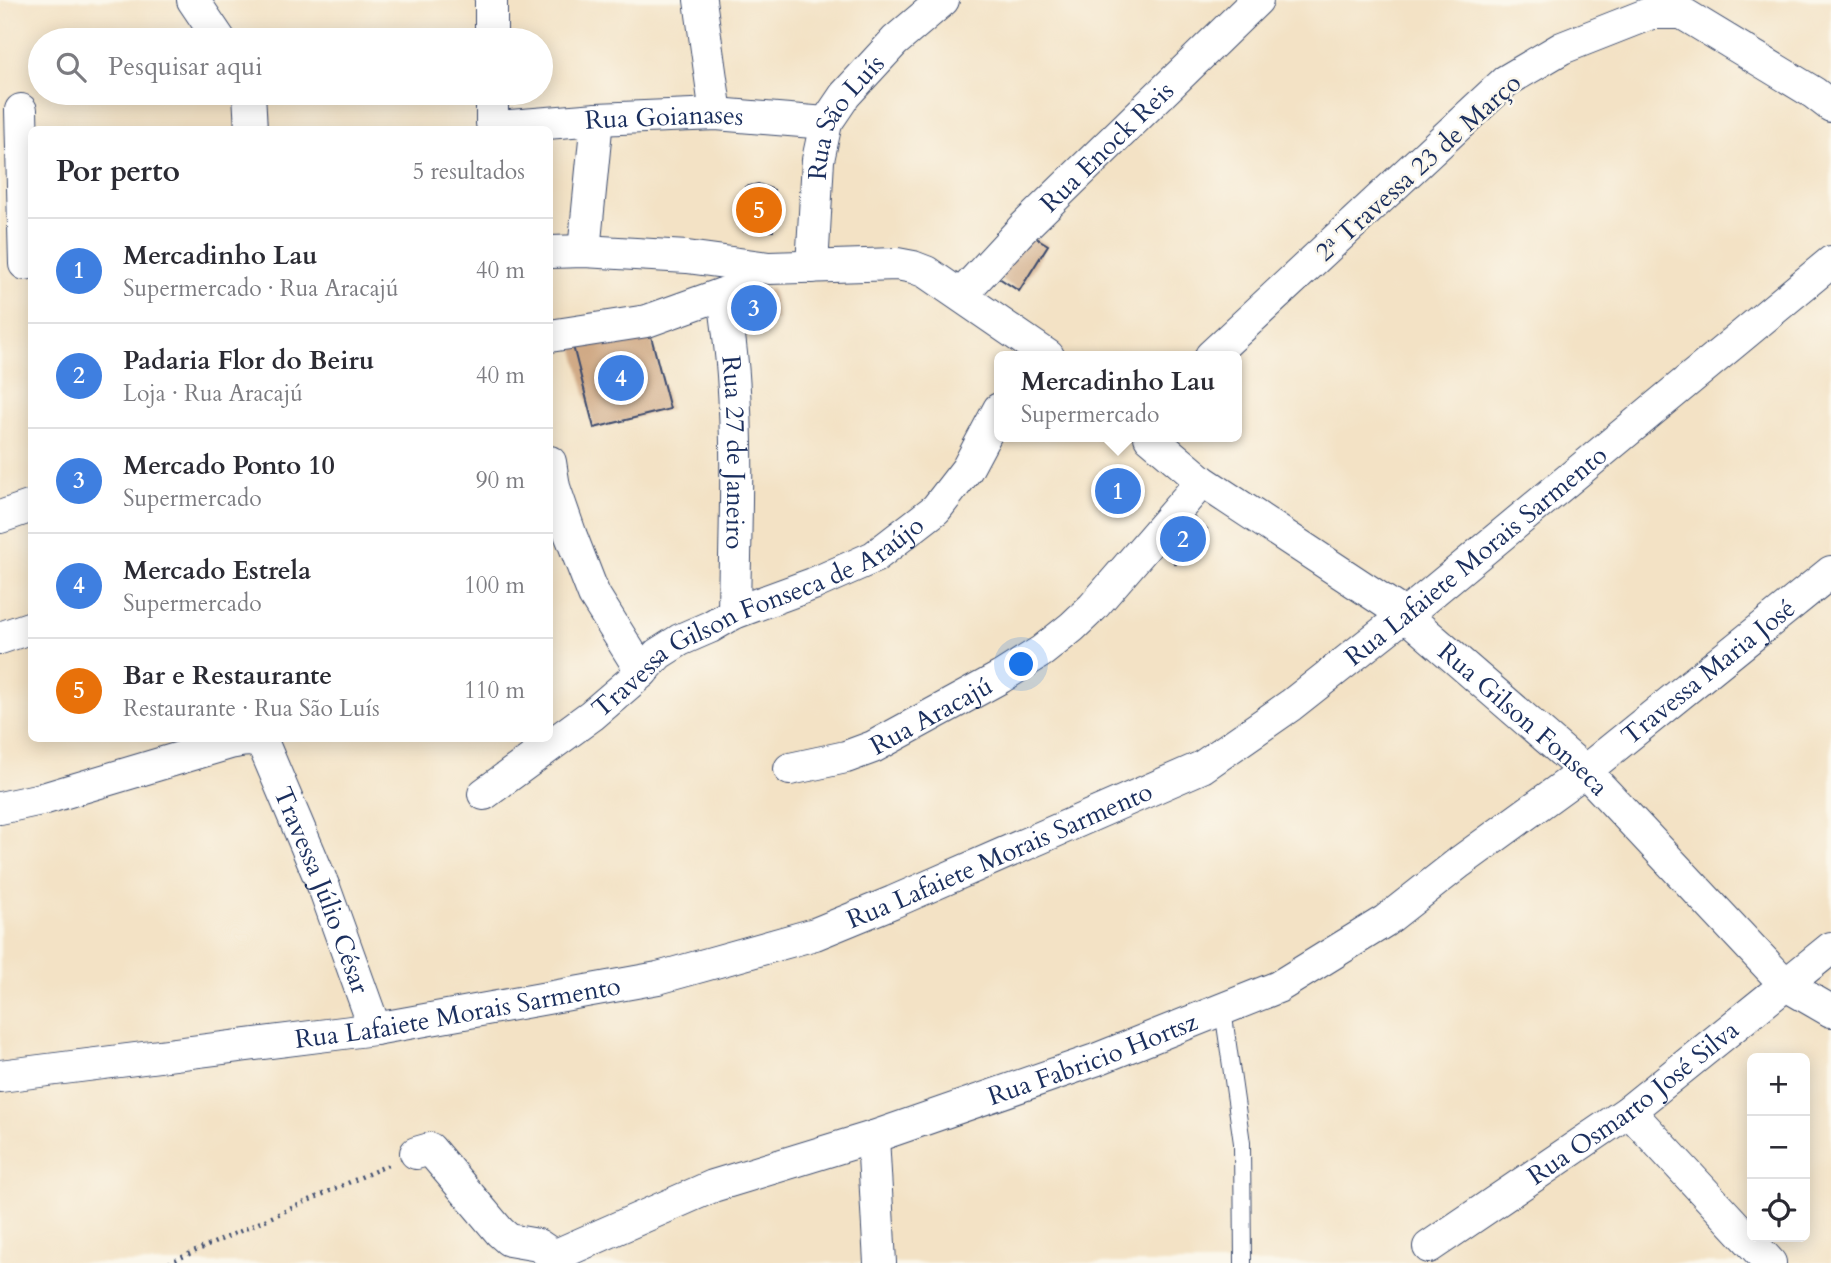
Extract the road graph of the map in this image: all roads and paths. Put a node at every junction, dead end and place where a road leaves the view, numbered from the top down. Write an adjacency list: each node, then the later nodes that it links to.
1 (193, 0): 7 (street)
2 (491, 0): 8 (street)
3 (700, 0): 13 (street)
4 (1257, 0): 26 (street, Rua Enock Reis)
5 (936, 3): 15 (street, Rua São Luís)
6 (1688, 7): 11 (street, 2ª Travessa 23 de Março); 29 (street, 2ª Travessa 23 de Março)
7 (212, 28)
8 (491, 28)
9 (250, 105): 16 (street)
10 (492, 105): 17 (street, Rua Goianases)
11 (1831, 106)
12 (21, 110): 22 (street)
13 (716, 114): 14 (street, Rua Goianases); 15 (street, Rua Goianases)
14 (597, 118): 18 (street, Rua Goianases); 19 (street)
15 (826, 123): 23 (street, Rua São Luís)
16 (251, 126)
17 (493, 126)
18 (507, 126)
19 (584, 251): 20 (street); 24 (street)
20 (553, 252)
21 (1831, 262): 38 (street, Rua Lafaiete Morais Sarmento)
22 (19, 264)
23 (812, 267): 24 (street); 26 (street)
24 (769, 268): 25 (street)
25 (724, 294): 27 (street); 37 (street, Rua 27 de Janeiro)
26 (961, 295): 28 (street)
27 (553, 336)
28 (1035, 351)
29 (1216, 351)
30 (994, 418): 37 (street, Travessa Gilson Fonseca de Araújo)
31 (1156, 442): 33 (street, Rua Gilson Fonseca)
32 (553, 481): 41 (street)
33 (1202, 481): 38 (street, Rua Gilson Fonseca); 44 (street, Rua Aracajú)
34 (28, 507): 35 (street)
35 (0, 517)
36 (1831, 572): 45 (street, Travessa Maria José)
37 (734, 612): 41 (street, Travessa Gilson Fonseca de Araújo)
38 (1405, 615): 45 (street, Rua Gilson Fonseca); 52 (street, Rua Lafaiete Morais Sarmento)
39 (28, 628): 40 (street)
40 (0, 638)
41 (642, 672): 46 (street, Travessa Gilson Fonseca de Araújo)
42 (238, 742): 47 (street, Travessa Júlio César)
43 (259, 742): 52 (street, Travessa Júlio César)
44 (790, 769)
45 (1585, 771): 49 (street, Rua Gilson Fonseca); 50 (street, Rua Fabricio Hortsz)
46 (484, 794)
47 (0, 808)
48 (1831, 948): 49 (street, Rua Osmarto José Silva)
49 (1786, 985): 51 (street, Rua Gilson Fonseca); 54 (street, Rua Osmarto José Silva)
50 (1223, 1010): 55 (street, Rua Fabricio Hortsz); 61 (lane)
51 (1831, 1011)
52 (375, 1029): 53 (street, Rua Lafaiete Morais Sarmento)
53 (0, 1076)
54 (1629, 1111): 57 (street, Rua Osmarto José Silva); 62 (street)
55 (873, 1138): 58 (street, Rua Fabricio Hortsz); 60 (street)
56 (416, 1153): 58 (street, Rua Fabricio Hortsz); 59 (path)
57 (1429, 1247)
58 (557, 1260)
59 (169, 1263)
60 (880, 1263)
61 (1243, 1263)
62 (1770, 1263)

